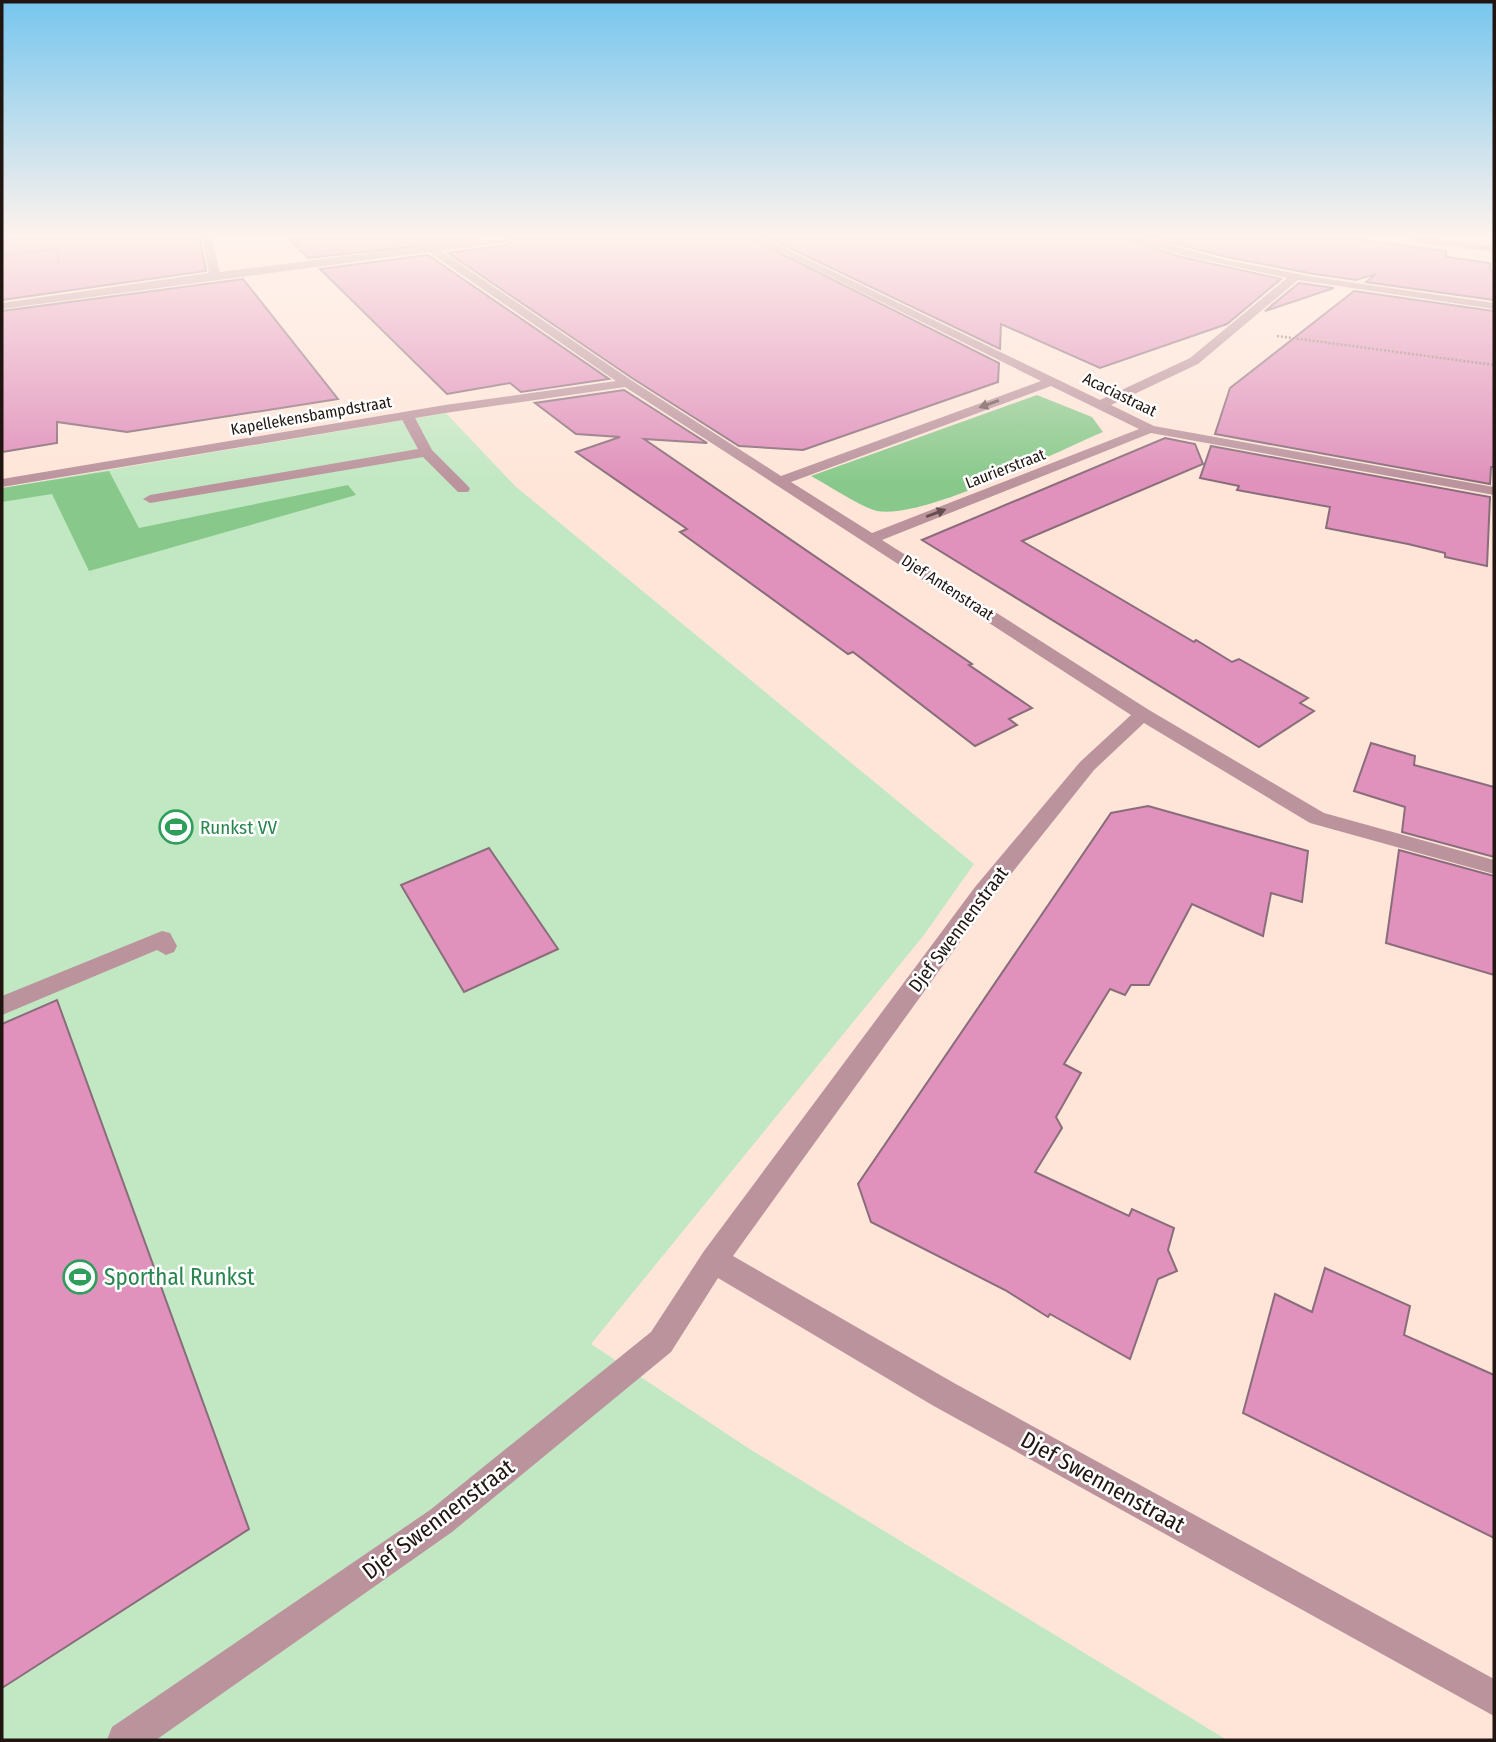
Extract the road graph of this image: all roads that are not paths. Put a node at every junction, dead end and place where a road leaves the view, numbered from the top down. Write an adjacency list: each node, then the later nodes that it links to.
1 (535, 320): 5 (street, Djef Antenstraat)
2 (927, 320): 4 (street, Acaciastraat)
3 (1244, 320): 6 (street)
4 (1053, 381): 6 (street, Acaciastraat); 10 (street, one-way to 10)
5 (627, 383): 7 (street, Kapellekensbampdstraat); 10 (street, Djef Antenstraat)
6 (1102, 404): 8 (street, Acaciastraat)
7 (408, 416): 9 (street); 11 (street, Kapellekensbampdstraat)
8 (1150, 429): 13 (street, Acaciastraat); 15 (street, Laurierstraat, one-way to 8)
9 (426, 452): 12 (street); 14 (street)
10 (780, 481): 15 (street, Djef Antenstraat)
11 (2, 483)
12 (463, 489)
13 (1494, 491)
14 (150, 499)
15 (873, 538): 16 (street, Djef Antenstraat)
16 (1143, 714): 17 (street, Djef Antenstraat); 20 (street, Djef Swennenstraat)
17 (1494, 867)
18 (166, 946): 19 (street)
19 (2, 1006)
20 (714, 1260): 21 (street, Djef Swennenstraat); 22 (street, Djef Swennenstraat)
21 (1494, 1698)
22 (125, 1740)

